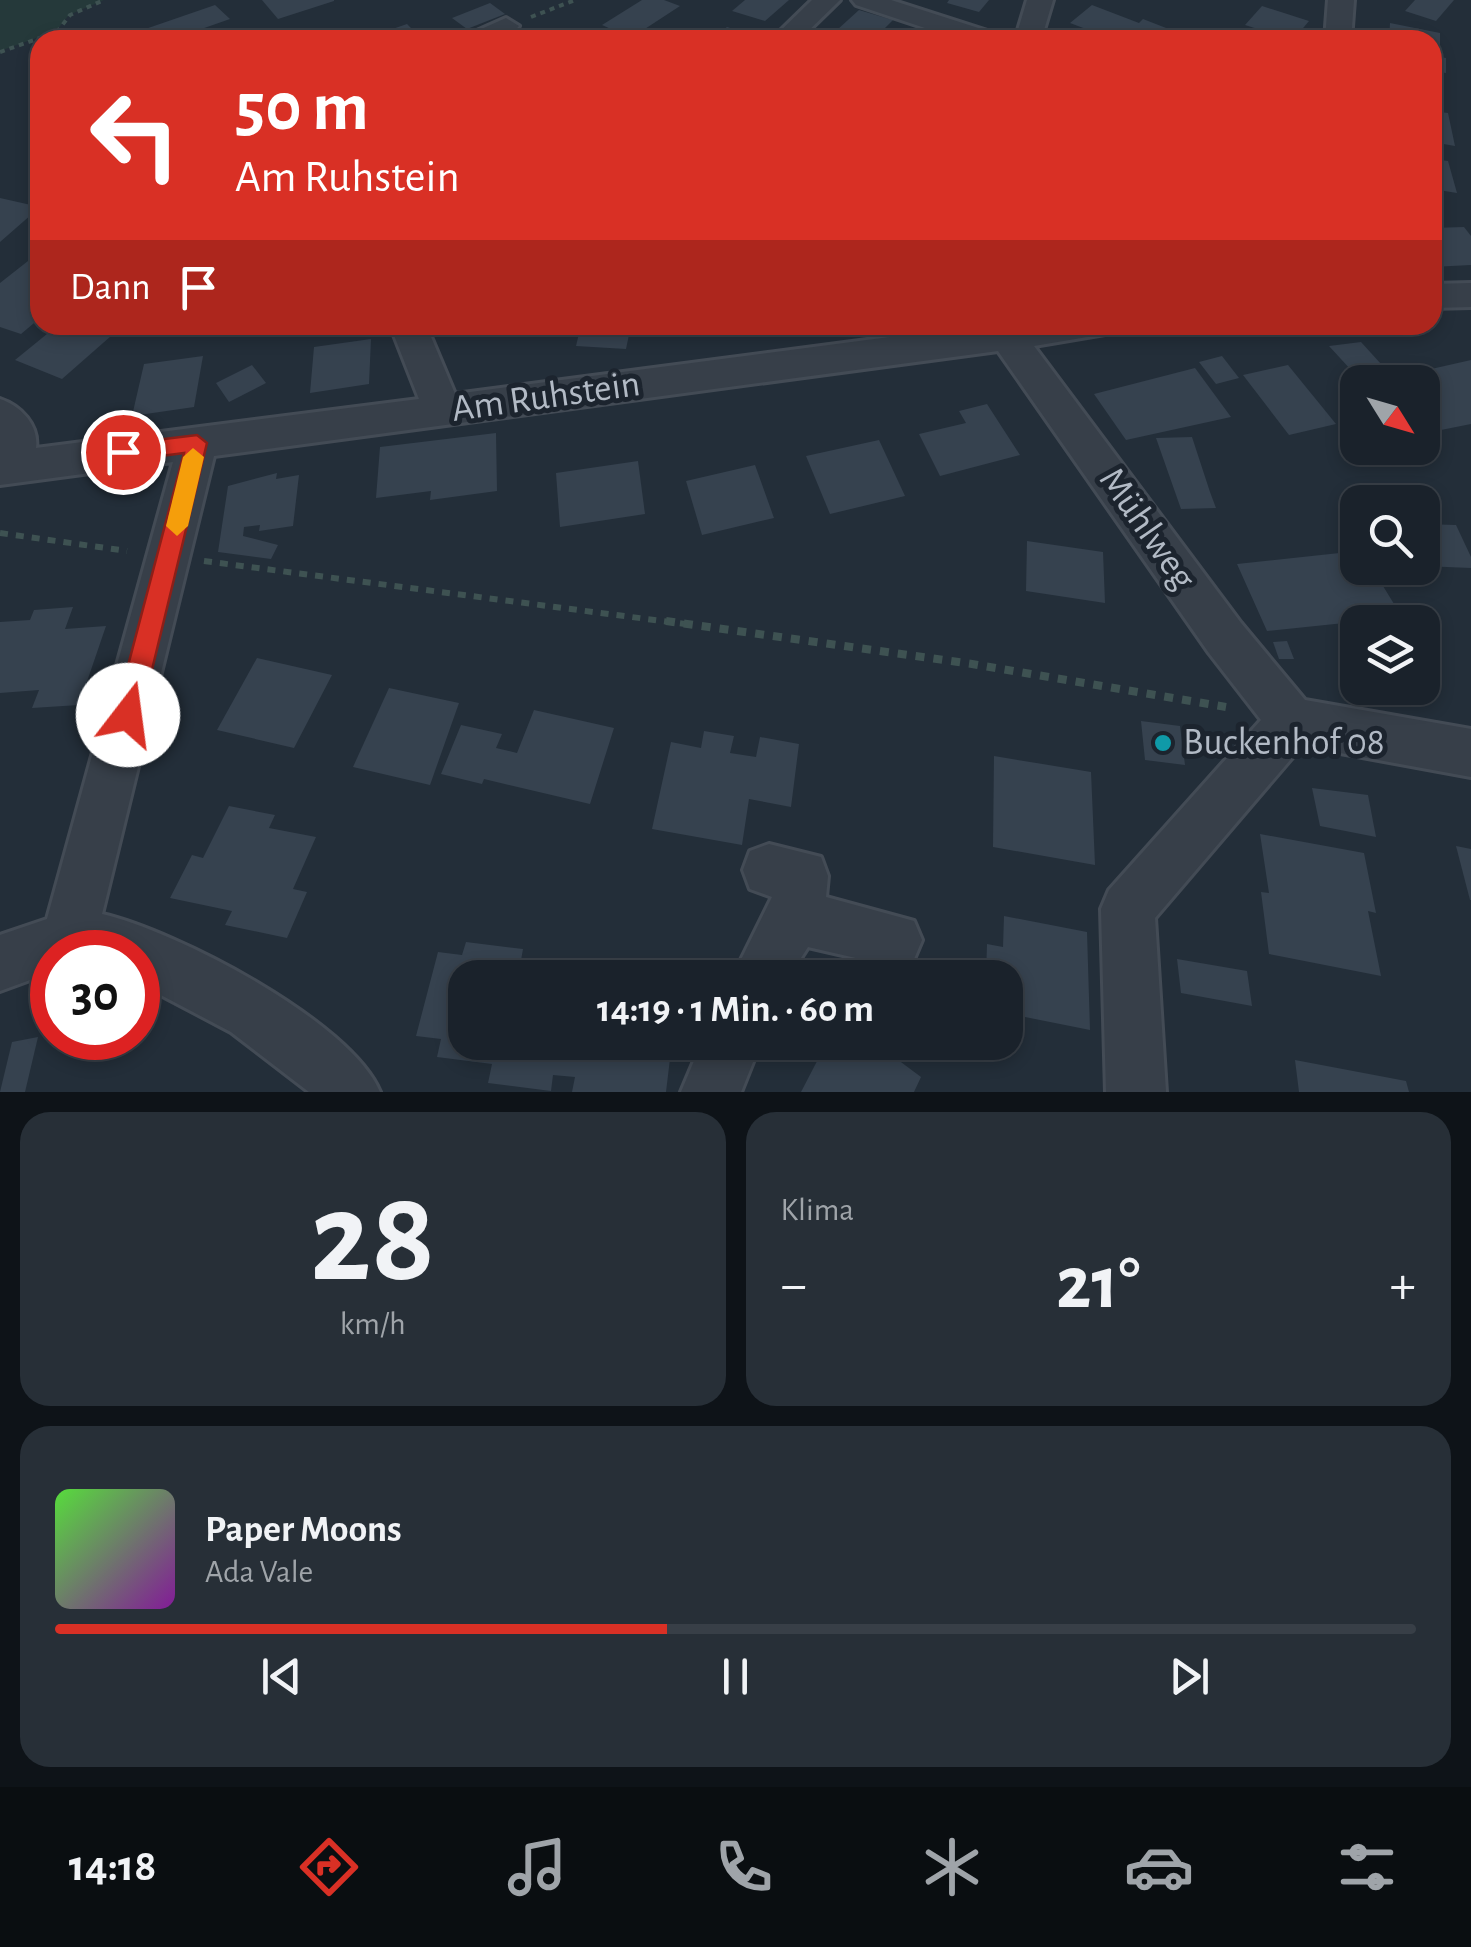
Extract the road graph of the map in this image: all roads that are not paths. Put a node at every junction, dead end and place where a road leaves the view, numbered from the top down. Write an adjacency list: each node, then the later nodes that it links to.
1 (827, 0): 7 (street)
2 (865, 0): 8 (street)
3 (1040, 0): 9 (street)
4 (1341, 0): 10 (street)
5 (506, 26): 6 (street)
6 (498, 30)
7 (795, 30)
8 (957, 30)
9 (1031, 30)
10 (1339, 30)
11 (1471, 295): 12 (street)
12 (1442, 296)
13 (412, 335): 16 (street)
14 (963, 335): 16 (street, Am Ruhstein)
15 (1007, 335): 20 (street, Mühlweg)
16 (443, 412): 18 (street, Am Ruhstein)
17 (0, 414): 19 (street)
18 (197, 443): 19 (street, Am Ruhstein); 24 (street)
19 (6, 468)
20 (1292, 721): 21 (street); 33 (street)
21 (1471, 752)
22 (769, 870): 23 (street)
23 (796, 918): 25 (street); 27 (street)
24 (71, 930)
25 (895, 940)
26 (30, 952): 28 (street)
27 (767, 960)
28 (0, 964)
29 (160, 964): 31 (street)
30 (724, 1060): 32 (street)
31 (350, 1092)
32 (711, 1092)
33 (1136, 1092)

